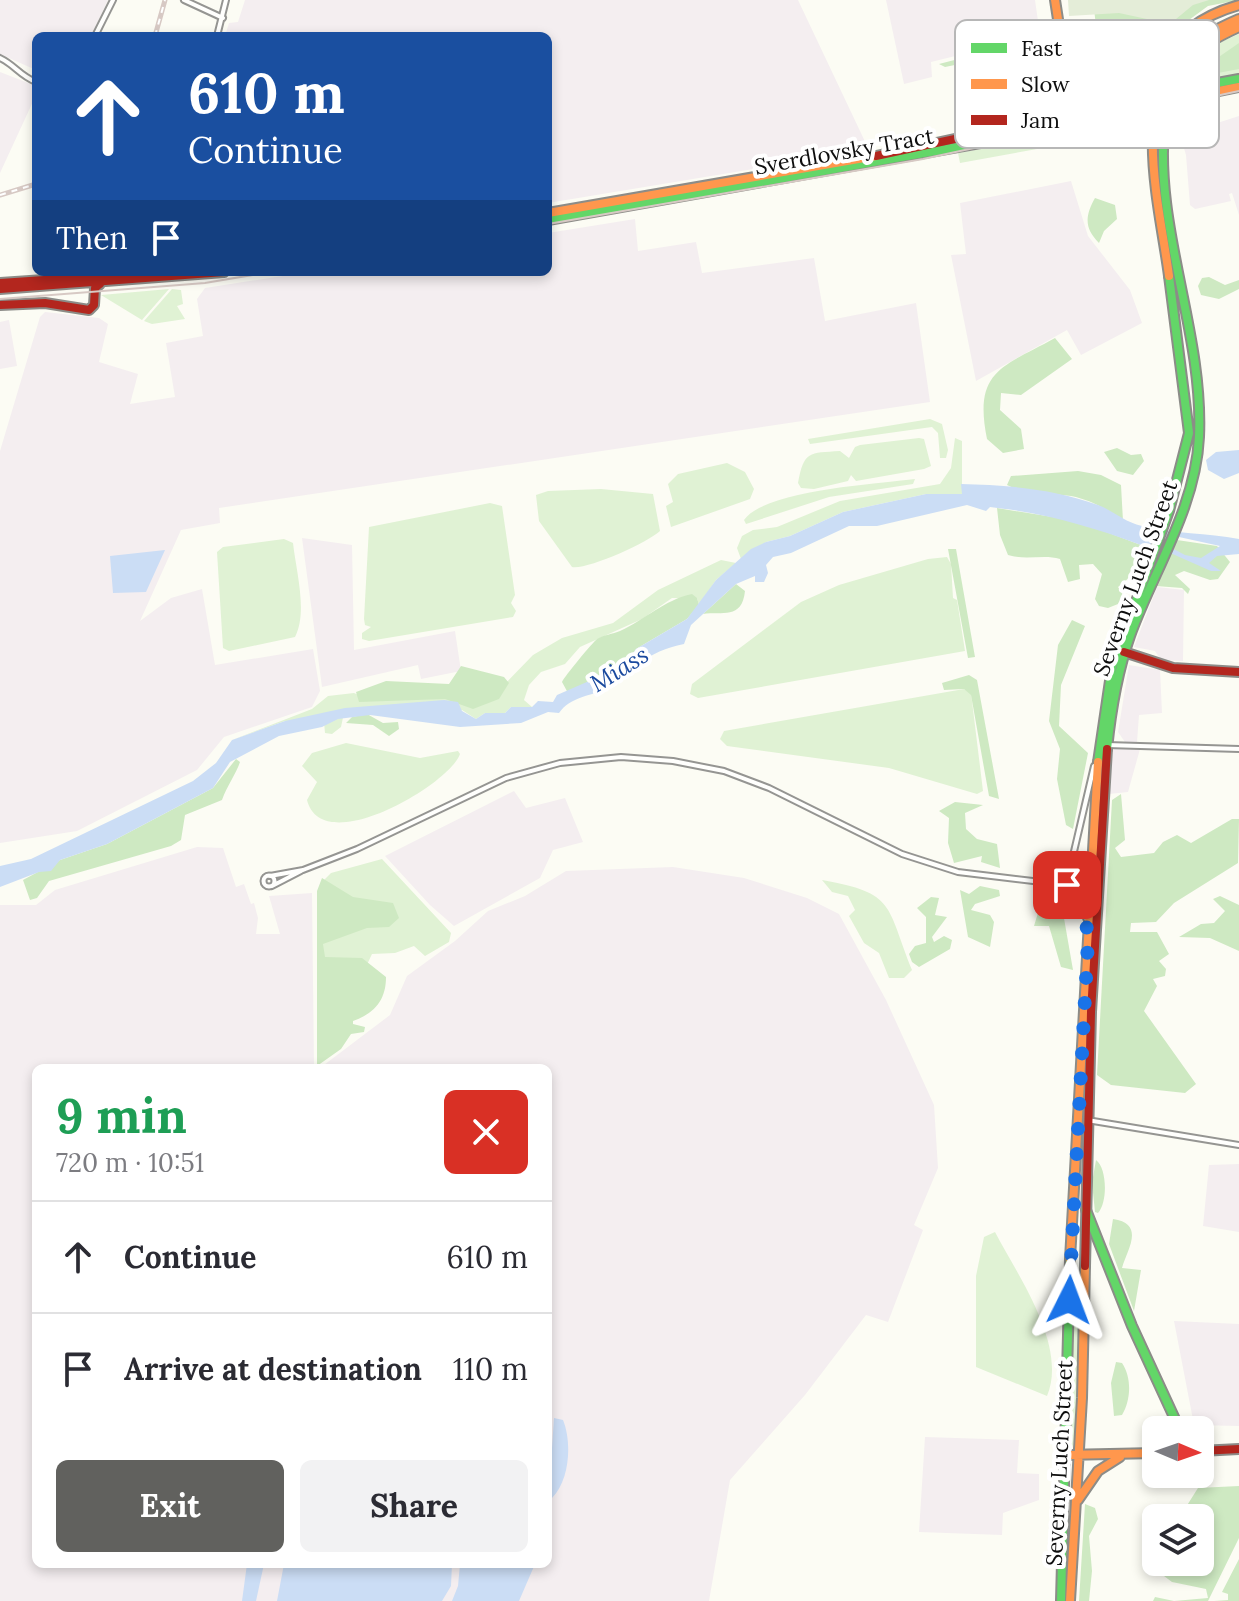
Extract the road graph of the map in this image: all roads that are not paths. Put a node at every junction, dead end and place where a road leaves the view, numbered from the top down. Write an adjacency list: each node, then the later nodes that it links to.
1 (113, 0): 12 (street)
2 (184, 0): 6 (street)
3 (226, 0): 6 (street)
4 (1055, 0): 8 (main road)
5 (1239, 5): 9 (main road, Sverdlovsky Tract)
6 (223, 18): 13 (street)
7 (1239, 19): 11 (main road, Severny Luch Street)
8 (1058, 20)
9 (1194, 20)
10 (1239, 27): 14 (main road, Severny Luch Street)
11 (1219, 29)
12 (97, 32)
13 (218, 32)
14 (1219, 37)
15 (0, 58): 17 (street)
16 (1239, 79): 18 (main road)
17 (32, 81)
18 (1219, 84)
19 (1239, 87): 20 (main road, Sverdlovsky Tract)
20 (1219, 90)
21 (955, 142): 25 (main road, Sverdlovsky Tract)
22 (959, 148): 26 (main road, Sverdlovsky Tract)
23 (1153, 148): 30 (main road, Severny Luch Street)
24 (1164, 148): 30 (main road, Severny Luch Street)
25 (552, 212)
26 (552, 219)
27 (138, 276): 29 (main road)
28 (148, 276): 31 (main road)
29 (0, 286): 31 (main road)
30 (1177, 286): 33 (main road, Severny Luch Street); 33 (main road, Severny Luch Street)
31 (97, 288): 32 (main road)
32 (0, 305)
33 (1173, 513): 34 (main road, Severny Luch Street)
34 (1153, 565): 35 (main road, Severny Luch Street); 37 (main road, Severny Luch Street)
35 (1124, 652): 36 (main road); 37 (main road, Severny Luch Street)
36 (1239, 672)
37 (1103, 744): 38 (street); 40 (street); 41 (main road, Severny Luch Street); 42 (main road, Severny Luch Street)
38 (1239, 749)
39 (303, 870): 39 (street); 40 (street)
40 (1045, 882): 41 (street)
41 (1088, 941): 45 (main road, Severny Luch Street)
42 (1085, 1119): 43 (street); 44 (main road, Severny Luch Street)
43 (1239, 1145)
44 (1083, 1201): 46 (main road, Severny Luch Street); 47 (main road)
45 (1069, 1300): 46 (main road); 52 (main road, Severny Luch Street)
46 (1083, 1301): 53 (main road, Severny Luch Street)
47 (1174, 1416)
48 (1214, 1449): 49 (main road)
49 (1239, 1449)
50 (1132, 1454): 51 (main road); 53 (main road); 54 (main road)
51 (1142, 1454)
52 (1064, 1455): 53 (main road); 55 (main road, Severny Luch Street)
53 (1078, 1455): 54 (main road, Severny Luch Street)
54 (1074, 1512): 56 (main road, Severny Luch Street)
55 (1061, 1547): 56 (main road); 57 (main road, Severny Luch Street)
56 (1072, 1548): 58 (main road, Severny Luch Street)
57 (1061, 1601)
58 (1070, 1601)

